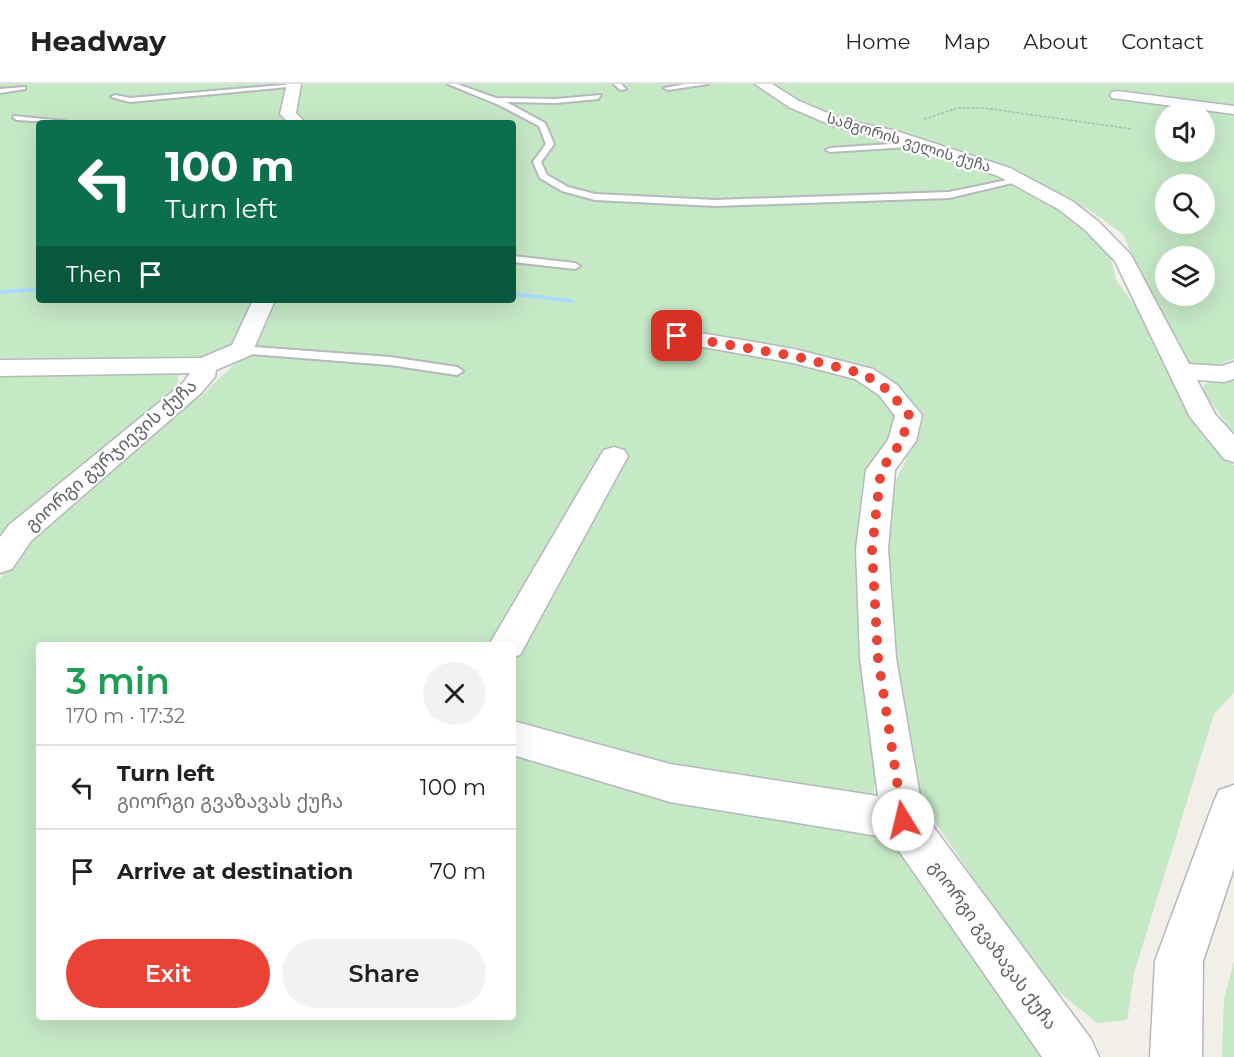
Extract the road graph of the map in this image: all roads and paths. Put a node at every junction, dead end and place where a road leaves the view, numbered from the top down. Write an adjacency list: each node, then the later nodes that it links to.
1 (451, 84): 11 (lane)
2 (705, 84): 6 (lane)
3 (762, 84): 17 (street, სამგორის ველის ქუჩა)
4 (295, 85): 9 (lane); 15 (street)
5 (23, 88): 7 (lane)
6 (668, 88)
7 (0, 91)
8 (1117, 95): 12 (street)
9 (115, 97)
10 (597, 97): 11 (lane)
11 (494, 100): 20 (lane)
12 (1234, 110)
13 (17, 118): 14 (lane)
14 (36, 120)
15 (295, 120)
16 (1132, 129): 17 (path)
17 (890, 134): 18 (street, სამგორის ველის ქუჩა)
18 (921, 144): 19 (lane); 20 (street, სამგორის ველის ქუჩა)
19 (830, 150)
20 (1017, 181): 28 (street, სამგორის ველის ქუჩა)
21 (516, 259): 22 (lane)
22 (575, 266)
23 (263, 303): 25 (street)
24 (677, 336): 37 (street, გიორგი გვაზავას ქუჩა)
25 (242, 350): 26 (street); 30 (lane)
26 (204, 366): 27 (street, გიორგი გურჯიევის ქუჩა); 33 (street, გიორგი გურჯიევის ქუჩა)
27 (0, 368)
28 (1180, 370): 29 (street); 31 (street, სამგორის ველის ქუჩა)
29 (1234, 370)
30 (456, 371)
31 (1234, 453)
32 (614, 456): 34 (street)
33 (0, 561)
34 (509, 642)
35 (516, 739): 37 (street)
36 (1234, 804): 39 (street)
37 (903, 820): 38 (street, გიორგი გვაზავას ქუჩა)
38 (1073, 1057)
39 (1176, 1057)

